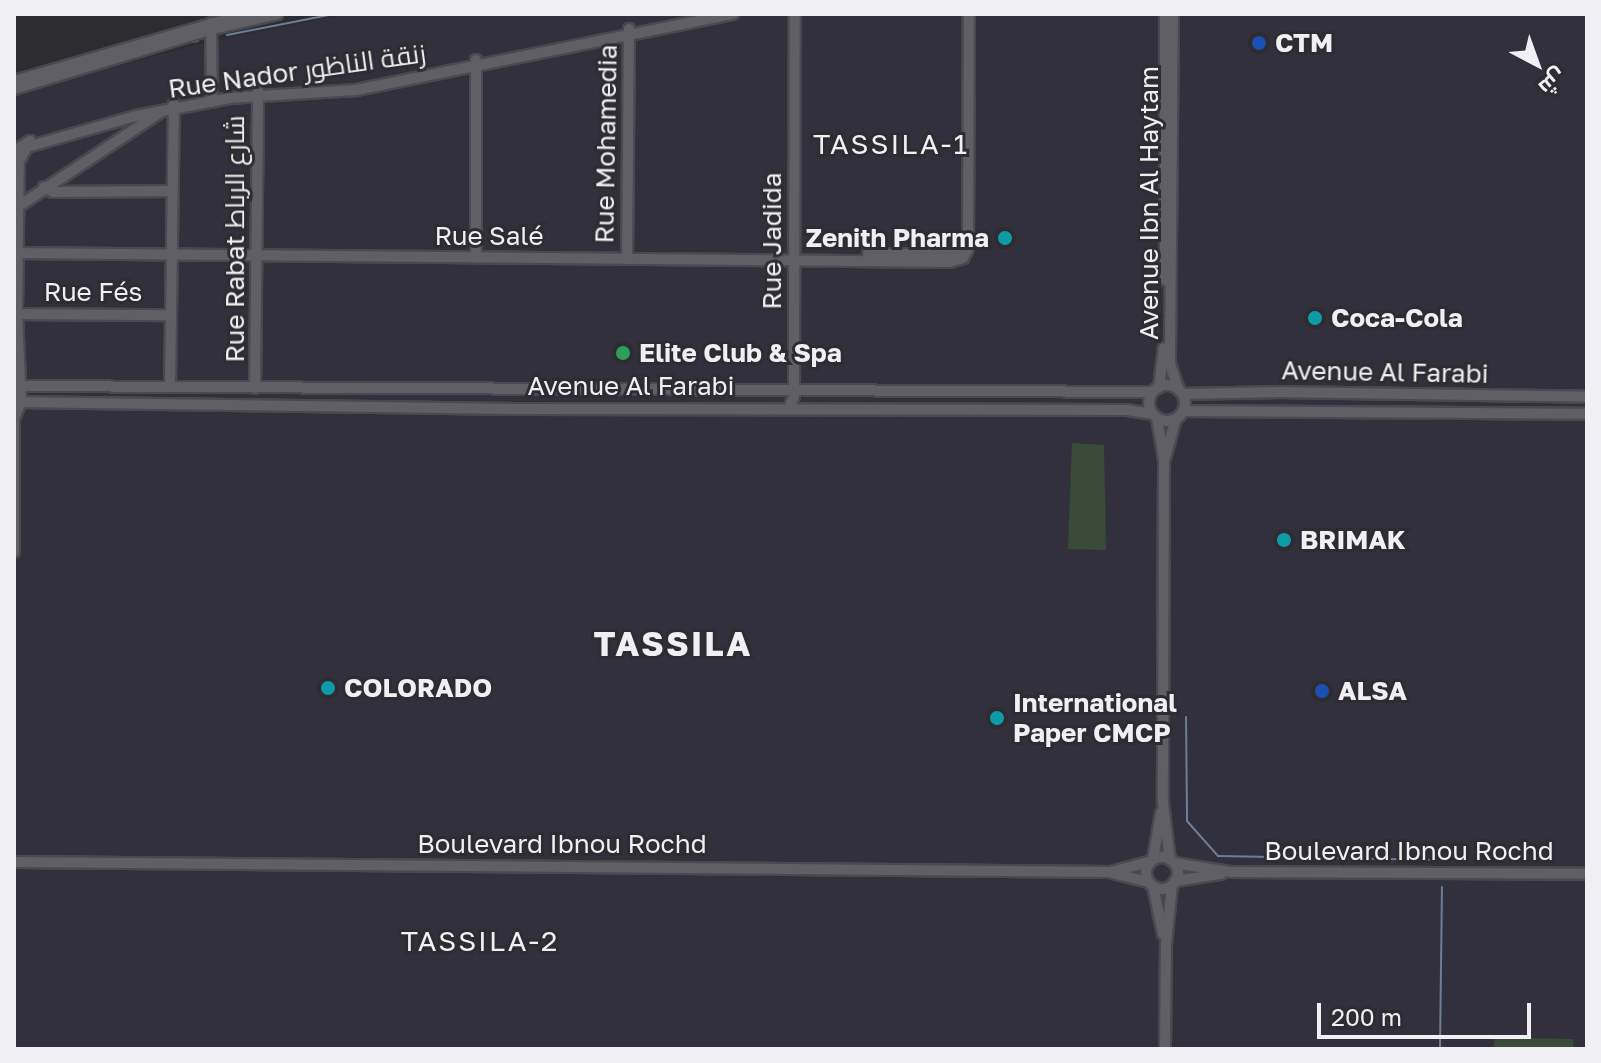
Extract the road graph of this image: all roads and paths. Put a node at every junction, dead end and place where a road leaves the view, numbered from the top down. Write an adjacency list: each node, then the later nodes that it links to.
1 (246, 14): 9 (street)
2 (277, 14): 9 (street)
3 (702, 14): 10 (street, Rue Nador زنقة الناظور)
4 (733, 14): 10 (street, Rue Nador زنقة الناظور)
5 (793, 14): 29 (street, Rue Jadida)
6 (966, 14): 29 (street, Rue Salé)
7 (1165, 14): 11 (street, Avenue Ibn Al Haytam)
8 (1173, 14): 11 (street, Avenue Ibn Al Haytam)
9 (219, 22): 13 (street); 14 (street); 16 (street)
10 (626, 33): 12 (street, Rue Nador زنقة الناظور); 28 (street, Rue Mohamedia)
11 (1169, 60): 35 (street, Avenue Ibn Al Haytam); 37 (street, Avenue Ibn Al Haytam)
12 (473, 63): 15 (street, Rue Nador زنقة الناظور); 27 (street)
13 (14, 81)
14 (14, 89)
15 (258, 94): 16 (street, Rue Nador زنقة الناظور); 26 (street, Rue Rabat شارع الرباط)
16 (215, 98): 17 (street, Rue Nador زنقة الناظور)
17 (163, 109): 18 (street, Rue Nador زنقة الناظور); 19 (street); 20 (street, Rue Nador زنقة الناظور); 22 (street)
18 (104, 124): 19 (street); 20 (street, Rue Nador زنقة الناظور)
19 (112, 143): 21 (street)
20 (16, 156): 23 (street)
21 (45, 187): 22 (street); 23 (street)
22 (173, 191): 25 (street)
23 (16, 206): 24 (street)
24 (16, 252): 25 (street, Rue Salé); 30 (street)
25 (172, 252): 26 (street, Rue Salé); 31 (street)
26 (256, 254): 27 (street, Rue Salé); 34 (street, Rue Rabat شارع الرباط)
27 (472, 255): 28 (street, Rue Salé)
28 (624, 256): 29 (street, Rue Salé)
29 (791, 257): 36 (street, Rue Jadida)
30 (16, 314): 31 (street, Rue Fés); 32 (street)
31 (171, 315): 33 (street)
32 (18, 386): 33 (street, Avenue Al Farabi); 39 (street)
33 (170, 386): 34 (street, Avenue Al Farabi)
34 (255, 388): 36 (street, Avenue Al Farabi)
35 (1155, 389): 36 (street, Avenue Al Farabi); 37 (street); 44 (street)
36 (791, 391): 40 (street, Rue Jadida)
37 (1181, 392): 38 (street, Avenue Al Farabi); 41 (street)
38 (1587, 397)
39 (18, 402): 40 (street, Avenue Al Farabi); 43 (street)
40 (789, 408): 44 (street, Avenue Al Farabi)
41 (1180, 414): 42 (street, Avenue Al Farabi); 44 (street); 45 (street)
42 (1587, 414)
43 (14, 415): 46 (street)
44 (1154, 416): 45 (street)
45 (1164, 460): 47 (street)
46 (14, 552)
47 (1163, 803): 48 (street); 49 (street)
48 (1151, 861): 49 (street); 51 (street, Boulevard Ibnou Rochd); 55 (street)
49 (1172, 861): 52 (street, Boulevard Ibnou Rochd); 54 (street)
50 (14, 862): 51 (street, Boulevard Ibnou Rochd)
51 (1111, 872): 55 (street, Boulevard Ibnou Rochd)
52 (1231, 872): 53 (street, Boulevard Ibnou Rochd); 54 (street, Boulevard Ibnou Rochd)
53 (1587, 874)
54 (1174, 883): 55 (street); 56 (street)
55 (1151, 884): 56 (street)
56 (1166, 944): 57 (street)
57 (1165, 1049)

